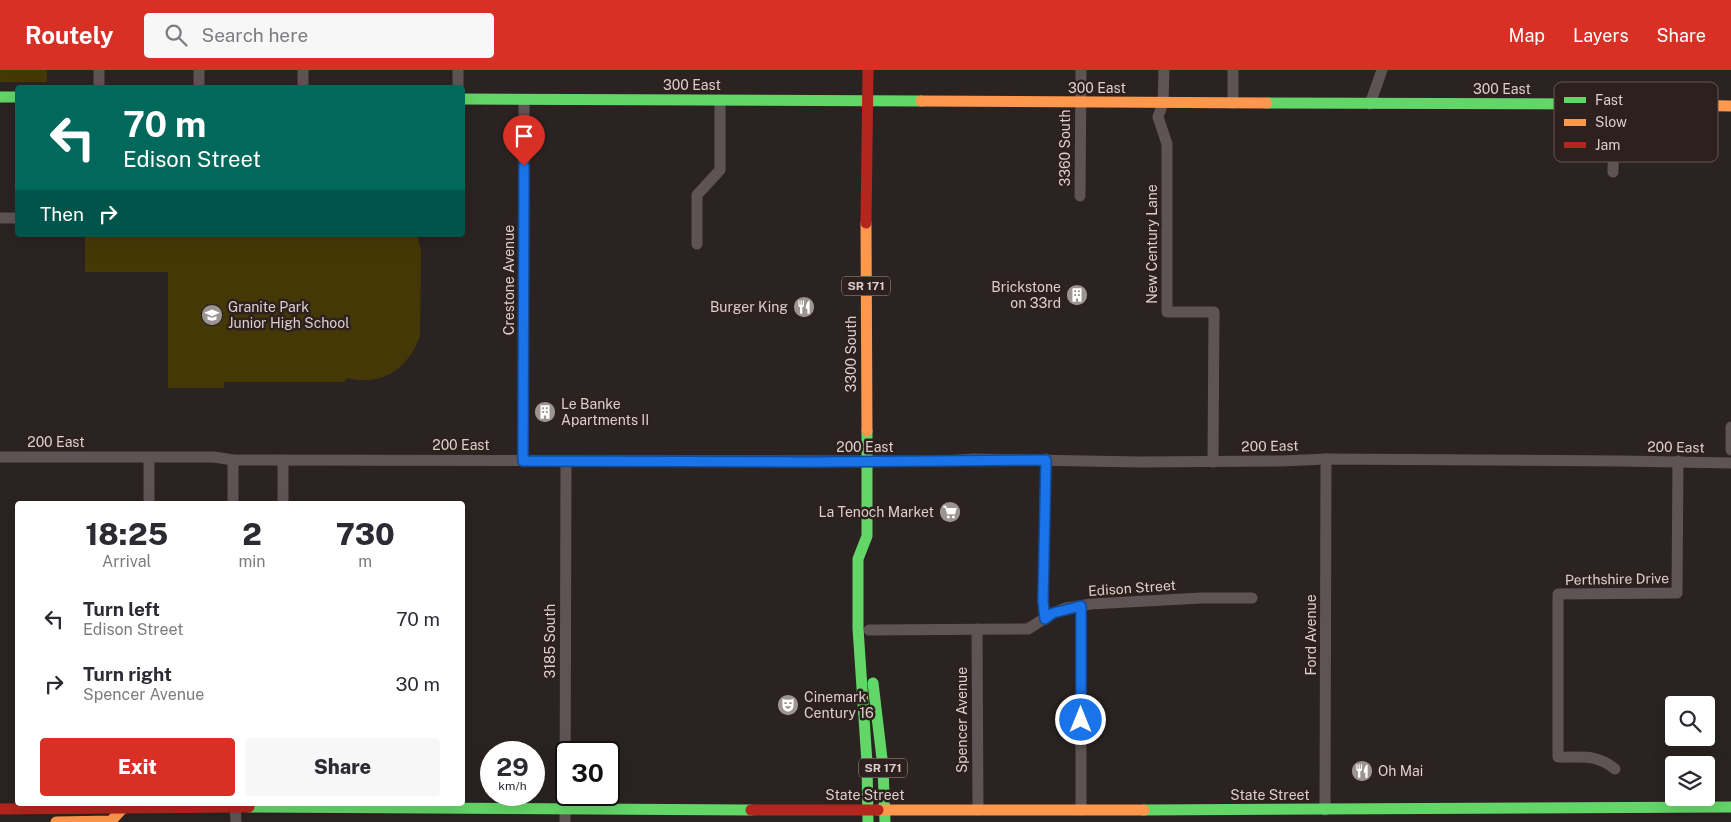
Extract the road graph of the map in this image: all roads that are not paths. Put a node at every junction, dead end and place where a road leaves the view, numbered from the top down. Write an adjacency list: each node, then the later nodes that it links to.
1 (99, 70): 10 (street)
2 (199, 70): 11 (street)
3 (303, 70): 12 (street)
4 (458, 70): 13 (street)
5 (868, 70): 19 (main road, 3300 South / SR 171)
6 (1081, 70): 20 (street, 3360 South)
7 (1164, 70): 21 (street)
8 (1233, 70): 22 (street)
9 (1382, 70): 23 (street)
10 (99, 85)
11 (199, 85)
12 (303, 85)
13 (458, 85)
14 (0, 97): 15 (main road)
15 (15, 97)
16 (465, 99): 17 (main road, 300 East)
17 (524, 100): 18 (main road, 300 East); 41 (street, Crestone Avenue)
18 (720, 100): 19 (main road, 300 East); 32 (street)
19 (867, 102): 20 (main road, 300 East); 44 (main road, 3300 South / SR 171)
20 (1080, 102): 21 (main road, 300 East); 29 (street, 3360 South)
21 (1163, 103): 22 (main road, 300 East); 45 (street, New Century Lane)
22 (1233, 103): 23 (main road, 300 East)
23 (1370, 104): 24 (main road, 300 East)
24 (1554, 104)
25 (1718, 106): 26 (main road, 300 East)
26 (1731, 106)
27 (1614, 162): 28 (street)
28 (1614, 172)
29 (1080, 196)
30 (2, 218): 31 (street)
31 (15, 218)
32 (697, 244)
33 (1731, 427): 34 (street)
34 (1731, 450)
35 (0, 457): 36 (street, 200 East)
36 (149, 458): 38 (street, 200 East); 47 (street)
37 (1326, 459): 43 (street, 200 East); 45 (street, 200 East); 69 (street, Ford Avenue)
38 (233, 460): 39 (street, 200 East); 48 (street)
39 (283, 460): 41 (street, 200 East); 49 (street)
40 (1046, 460): 44 (street, 200 East); 45 (street, 200 East); 53 (street)
41 (523, 461): 42 (street, 200 East)
42 (566, 461): 44 (street, 200 East); 64 (street, 3185 South)
43 (1678, 461): 46 (street, 200 East); 56 (street, Perthshire Drive)
44 (867, 462): 50 (main road, 3300 South / SR 171)
45 (1213, 462)
46 (1731, 463)
47 (149, 501)
48 (233, 501)
49 (283, 501)
50 (863, 548): 55 (main road, 3300 South / SR 171); 70 (main road, 3300 South / SR 171)
51 (1252, 598): 52 (street, Edison Street)
52 (1081, 606): 53 (street, Edison Street); 68 (street)
53 (1045, 619): 54 (street, Edison Street)
54 (977, 629): 55 (street, Edison Street); 67 (street, Spencer Avenue)
55 (869, 630): 66 (main road, 3300 South / SR 171)
56 (1615, 769)
57 (180, 806): 60 (main road, State Street)
58 (235, 806): 72 (street)
59 (319, 806): 62 (main road, State Street)
60 (124, 807): 65 (main road, State Street); 71 (main road)
61 (1731, 807): 69 (main road, State Street)
62 (385, 808): 63 (main road, State Street); 73 (street)
63 (538, 808): 64 (main road, State Street); 74 (street)
64 (565, 808): 70 (main road, State Street); 75 (street, 3185 South)
65 (0, 809)
66 (884, 810): 67 (main road, State Street); 70 (main road, State Street); 76 (main road, 3300 South / SR 171)
67 (978, 810): 68 (main road, State Street)
68 (1080, 810): 69 (main road, State Street)
69 (1326, 810)
70 (868, 816)
71 (56, 822)
72 (236, 822)
73 (386, 822)
74 (538, 822)
75 (565, 822)
76 (885, 822)

